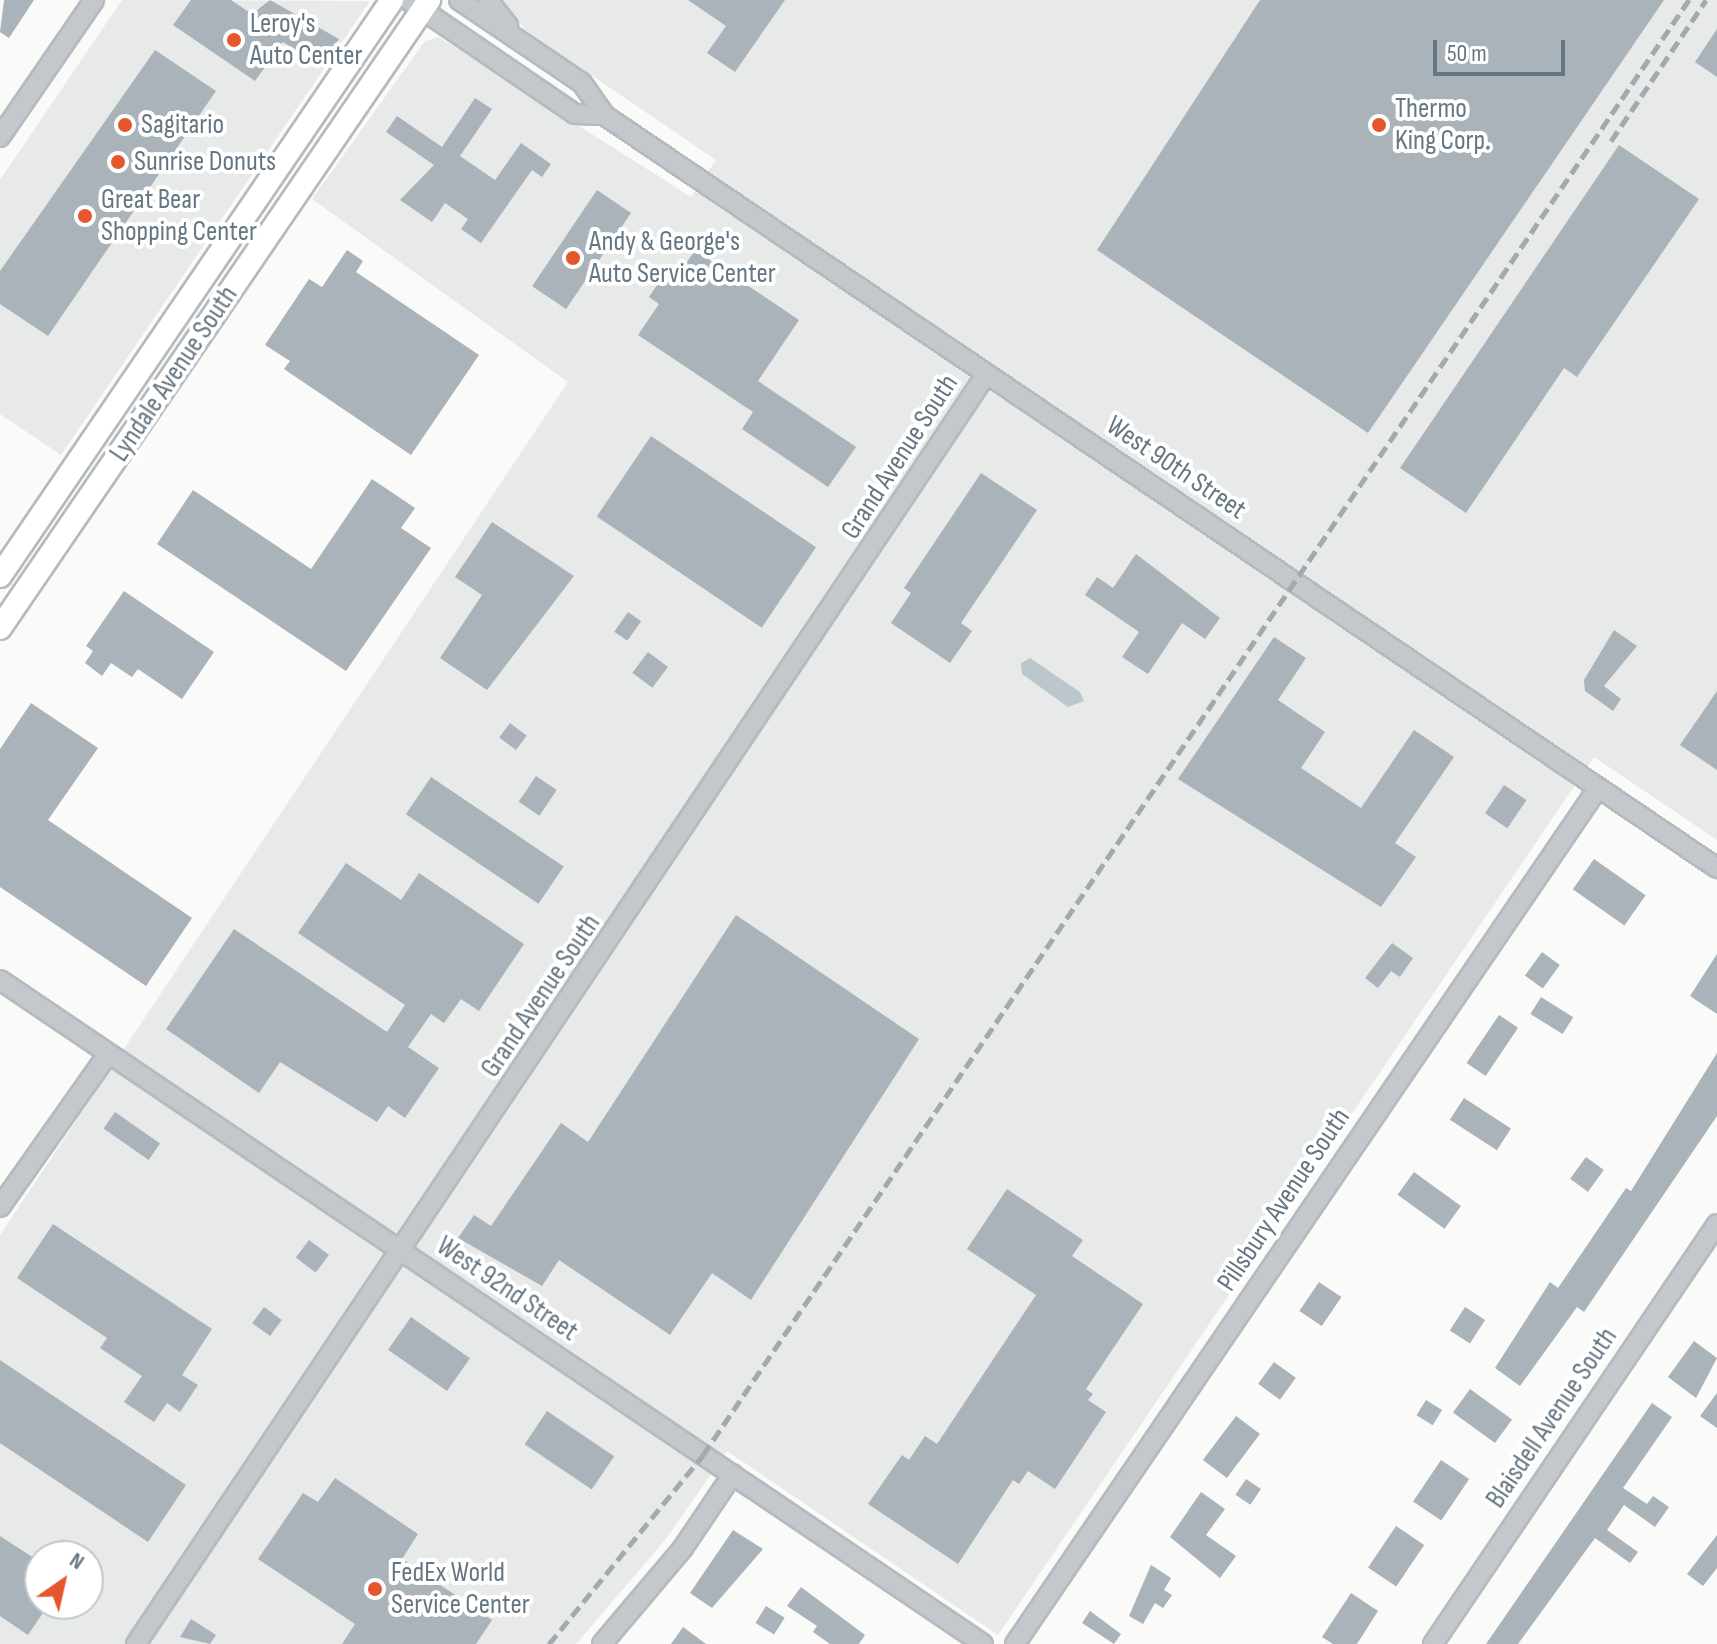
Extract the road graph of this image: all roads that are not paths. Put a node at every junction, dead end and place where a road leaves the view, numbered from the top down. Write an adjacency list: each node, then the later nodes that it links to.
1 (94, 0): 8 (street)
2 (392, 0): 10 (main road, Lyndale Avenue South)
3 (459, 0): 6 (street, West 90th Street)
4 (488, 0): 6 (street)
5 (420, 3): 7 (street, West 90th Street); 11 (main road, Lyndale Avenue South)
6 (519, 40): 7 (street, West 90th Street)
7 (604, 115): 9 (street, West 90th Street)
8 (0, 137)
9 (986, 375): 12 (street, West 90th Street); 18 (street, Grand Avenue South)
10 (0, 576)
11 (0, 628)
12 (1598, 788): 13 (street, West 90th Street); 23 (street, Pillsbury Avenue South)
13 (1717, 868)
14 (0, 980): 15 (street, West 92nd Street)
15 (108, 1054): 16 (street); 18 (street, West 92nd Street)
16 (0, 1207)
17 (1717, 1224): 24 (street, Blaisdell Avenue South)
18 (403, 1252): 19 (street, West 92nd Street); 20 (street, Grand Avenue South)
19 (733, 1474): 21 (street); 22 (street, West 92nd Street)
20 (136, 1644)
21 (602, 1644)
22 (983, 1644)
23 (1015, 1644)
24 (1433, 1644)

